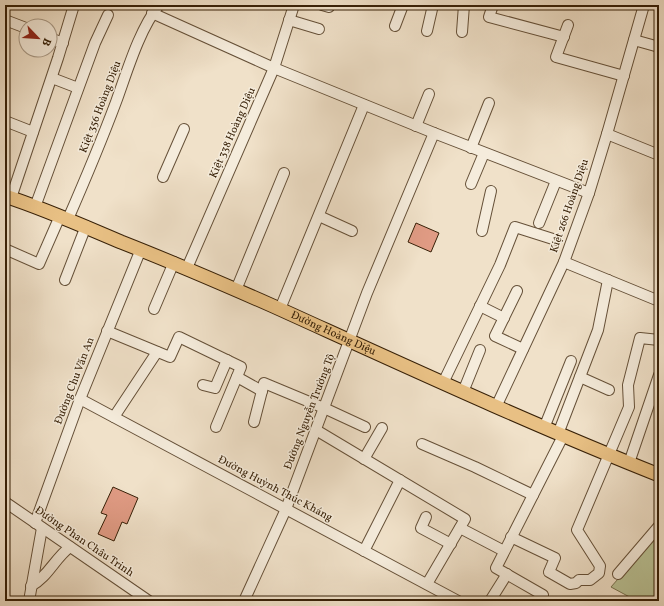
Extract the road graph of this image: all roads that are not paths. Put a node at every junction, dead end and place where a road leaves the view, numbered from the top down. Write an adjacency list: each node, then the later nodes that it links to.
1 (74, 5): 22 (street)
2 (159, 5): 9 (street, Kiệt 356 Hoàng Diệu)
3 (294, 5): 12 (street, Kiệt 338 Hoàng Diệu)
4 (403, 5): 15 (street)
5 (433, 5): 17 (street)
6 (464, 5): 18 (street)
7 (493, 5): 19 (street)
8 (644, 5): 20 (street, Kiệt 266 Hoàng Diệu)
9 (152, 13): 24 (street); 49 (street, Kiệt 356 Hoàng Diệu)
10 (108, 15): 27 (street)
11 (5, 20): 13 (street)
12 (289, 20): 16 (street); 24 (street, Kiệt 338 Hoàng Diệu)
13 (18, 25)
14 (568, 25): 19 (street)
15 (395, 26)
16 (319, 29)
17 (427, 31)
18 (462, 32)
19 (564, 37): 25 (street)
20 (634, 40): 23 (street); 25 (street, Kiệt 266 Hoàng Diệu)
21 (58, 41): 22 (street)
22 (63, 43): 26 (street)
23 (659, 47)
24 (274, 68): 30 (street); 59 (street, Kiệt 338 Hoàng Diệu)
25 (624, 76): 36 (street, Kiệt 266 Hoàng Diệu)
26 (52, 78): 27 (street); 34 (street)
27 (78, 88): 47 (street)
28 (430, 94): 32 (street)
29 (489, 103): 37 (street)
30 (364, 105): 32 (street); 48 (street)
31 (5, 121): 34 (street)
32 (416, 126): 35 (street)
33 (184, 129): 41 (street)
34 (33, 132): 46 (street)
35 (434, 134): 37 (street); 70 (street, Đường Nguyễn Trường Tộ)
36 (607, 134): 39 (street); 45 (street, Kiệt 266 Hoàng Diệu)
37 (471, 148): 38 (street)
38 (484, 153): 42 (street); 43 (street)
39 (659, 155)
40 (284, 173): 62 (street)
41 (163, 177)
42 (556, 181): 45 (street); 50 (street)
43 (471, 184)
44 (491, 191): 53 (street)
45 (589, 193): 58 (street, Kiệt 266 Hoàng Diệu)
46 (8, 197): 47 (main road, Đường Hoàng Diệu)
47 (35, 207): 49 (main road, Đường Hoàng Diệu)
48 (319, 216): 52 (street); 67 (street)
49 (64, 217): 51 (main road, Đường Hoàng Diệu); 55 (street, Kiệt 356 Hoàng Diệu)
50 (539, 224)
51 (86, 226): 56 (main road, Đường Hoàng Diệu); 60 (street)
52 (352, 231)
53 (482, 231)
54 (556, 240): 65 (street)
55 (5, 249)
56 (141, 249): 57 (main road, Đường Hoàng Diệu); 69 (street, Đường Chu Văn An)
57 (174, 262): 59 (main road, Đường Hoàng Diệu); 66 (street)
58 (564, 262): 61 (street); 72 (street, Kiệt 266 Hoàng Diệu)
59 (187, 268): 62 (main road, Đường Hoàng Diệu)
60 (65, 280)
61 (608, 280): 64 (street); 79 (street)
62 (236, 290): 67 (main road, Đường Hoàng Diệu)
63 (517, 291): 68 (street)
64 (659, 301)
65 (480, 306): 68 (street); 80 (street)
66 (154, 309)
67 (280, 310): 70 (main road, Đường Hoàng Diệu)
68 (504, 318): 72 (street)
69 (108, 331): 74 (street); 85 (street, Đường Chu Văn An)
70 (350, 340): 80 (main road, Đường Hoàng Diệu); 87 (street, Đường Nguyễn Trường Tộ)
71 (659, 340): 97 (street)
72 (523, 349): 86 (street, Kiệt 266 Hoàng Diệu)
73 (480, 350): 84 (street)
74 (157, 352): 75 (street); 88 (street)
75 (227, 360): 78 (street); 81 (street)
76 (571, 361): 93 (street)
77 (659, 376): 99 (street)
78 (237, 377): 83 (street); 90 (street)
79 (580, 377): 82 (street); 95 (street)
80 (443, 383): 84 (main road, Đường Hoàng Diệu)
81 (203, 385)
82 (609, 390)
83 (262, 391): 87 (street); 89 (street)
84 (463, 392): 86 (main road, Đường Hoàng Diệu)
85 (80, 399): 88 (street, Đường Huỳnh Thúc Kháng); 106 (street, Đường Chu Văn An)
86 (496, 407): 93 (main road, Đường Hoàng Diệu)
87 (324, 408): 91 (street); 94 (street, Đường Nguyễn Trường Tộ)
88 (114, 417): 104 (street, Đường Huỳnh Thúc Kháng)
89 (254, 422)
90 (216, 427)
91 (365, 428)
92 (382, 428): 98 (street)
93 (544, 428): 95 (main road, Đường Hoàng Diệu)
94 (316, 430): 98 (street); 104 (street, Đường Nguyễn Trường Tộ)
95 (560, 435): 97 (main road, Đường Hoàng Diệu); 102 (street)
96 (422, 444): 102 (street)
97 (608, 454): 99 (main road, Đường Hoàng Diệu); 109 (street)
98 (364, 459): 101 (street)
99 (630, 463): 100 (main road, Đường Hoàng Diệu)
100 (659, 475)
101 (400, 480): 108 (street); 112 (street)
102 (533, 495): 109 (street)
103 (5, 502): 106 (street, Đường Phan Châu Trinh)
104 (286, 509): 112 (street, Đường Huỳnh Thúc Kháng); 121 (street, Đường Nguyễn Trường Tộ)
105 (426, 517): 110 (street)
106 (39, 525): 111 (street, Đường Phan Châu Trinh); 117 (street, Đường Chu Văn An)
107 (659, 526): 115 (street)
108 (460, 528): 110 (street); 113 (street)
109 (511, 537): 113 (street)
110 (451, 544): 116 (street)
111 (70, 547): 117 (street); 120 (street, Đường Phan Châu Trinh)
112 (364, 551): 116 (street, Đường Huỳnh Thúc Kháng)
113 (504, 551): 114 (street)
114 (507, 574): 118 (street); 123 (street)
115 (618, 574)
116 (427, 584): 122 (street, Đường Huỳnh Thúc Kháng)
117 (31, 586): 119 (street, Đường Chu Văn An)
118 (543, 595)
119 (29, 601)
120 (149, 601)
121 (244, 601)
122 (458, 601)
123 (490, 601)

